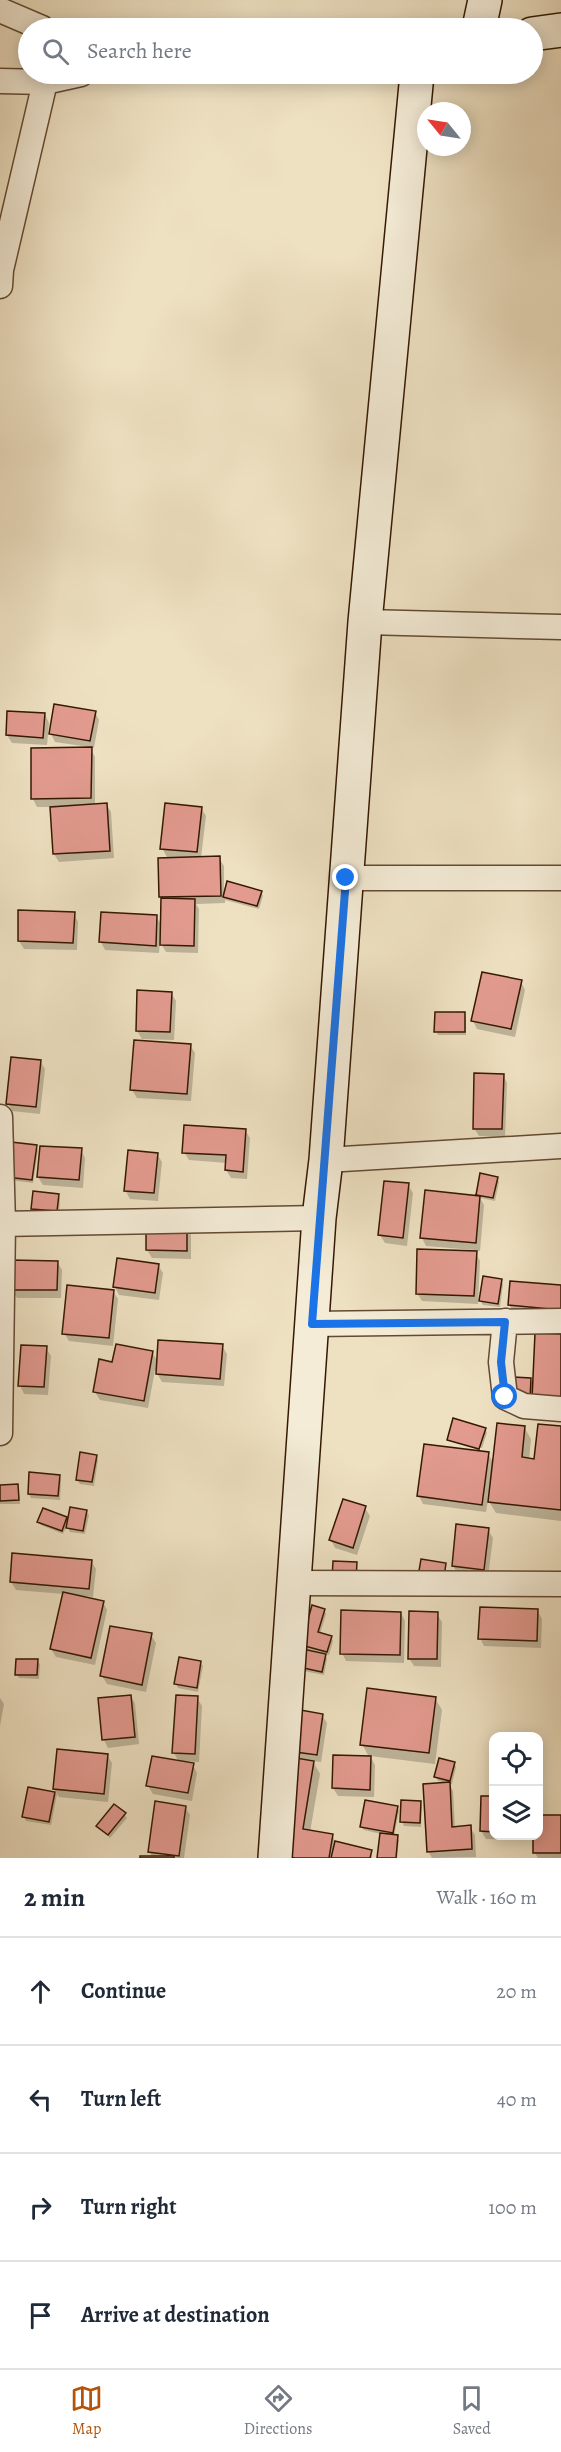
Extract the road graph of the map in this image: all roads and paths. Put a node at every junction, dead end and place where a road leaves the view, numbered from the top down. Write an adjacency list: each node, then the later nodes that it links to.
1 (485, 0): 4 (main road)
2 (0, 10): 3 (street)
3 (19, 18)
4 (481, 18)
5 (561, 30): 6 (main road)
6 (543, 32)
7 (0, 81): 8 (street)
8 (18, 81)
9 (45, 84): 11 (street)
10 (416, 84): 12 (main road)
11 (0, 286)
12 (365, 622): 13 (street); 14 (main road)
13 (561, 627)
14 (346, 878): 15 (street); 18 (main road)
15 (561, 878)
16 (0, 1117): 20 (street)
17 (561, 1146): 18 (street)
18 (326, 1160): 19 (main road)
19 (319, 1218): 20 (street); 23 (main road)
20 (2, 1224): 25 (street)
21 (561, 1321): 22 (street)
22 (505, 1322): 23 (street); 24 (street)
23 (312, 1324): 26 (main road)
24 (561, 1409)
25 (0, 1433)
26 (295, 1583): 27 (street); 28 (main road)
27 (561, 1584)
28 (275, 1858)

